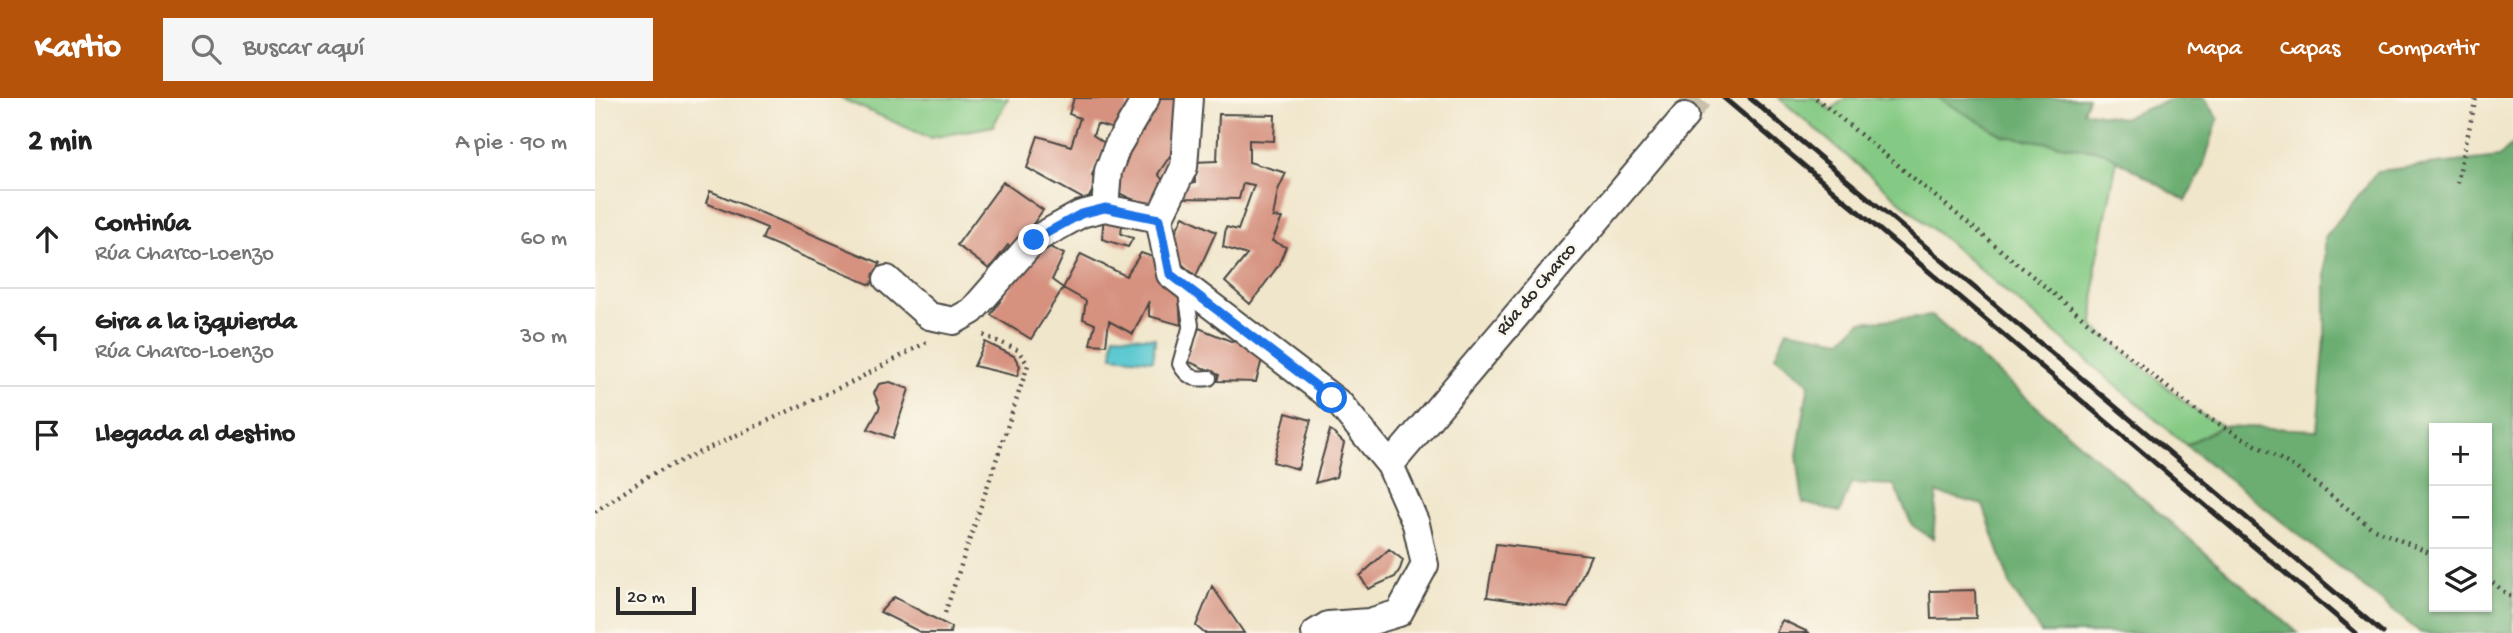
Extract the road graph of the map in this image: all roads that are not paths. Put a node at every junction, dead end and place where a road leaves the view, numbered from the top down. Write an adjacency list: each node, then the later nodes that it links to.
1 (1146, 98): 4 (street)
2 (1189, 98): 5 (street)
3 (1685, 116): 9 (street, Rúa do Charco)
4 (1105, 208): 5 (street); 6 (street)
5 (1159, 219): 7 (street)
6 (887, 279)
7 (1185, 286): 8 (lane); 9 (street)
8 (1209, 378)
9 (1390, 465): 10 (street)
10 (1402, 623): 11 (street)
11 (1315, 633)

